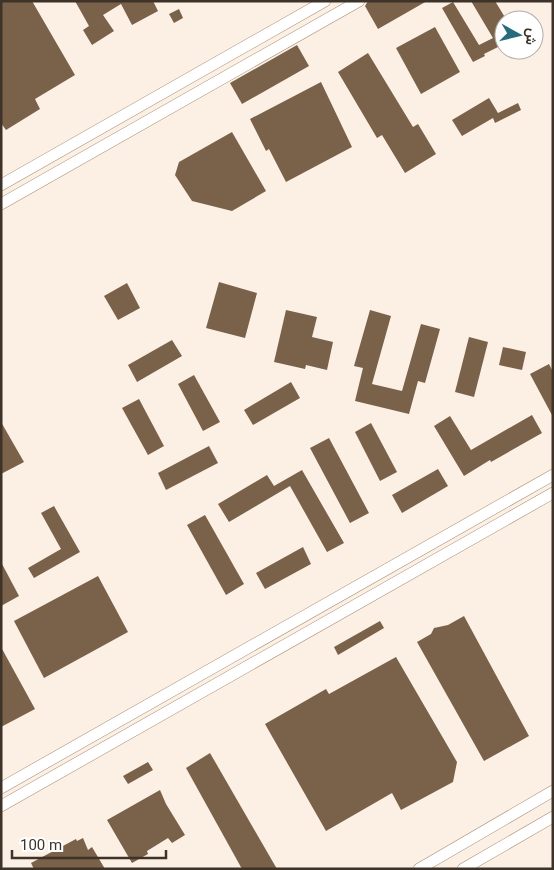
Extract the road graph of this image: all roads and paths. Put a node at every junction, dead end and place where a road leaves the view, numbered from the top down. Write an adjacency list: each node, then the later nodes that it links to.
1 (325, 1): 3 (street)
2 (359, 1): 4 (street)
3 (1, 185)
4 (1, 204)
5 (553, 475): 7 (street)
6 (553, 493): 9 (street)
7 (1, 788)
8 (553, 791): 11 (street)
9 (1, 806)
10 (553, 817): 12 (street)
11 (419, 869)
12 (463, 869)

